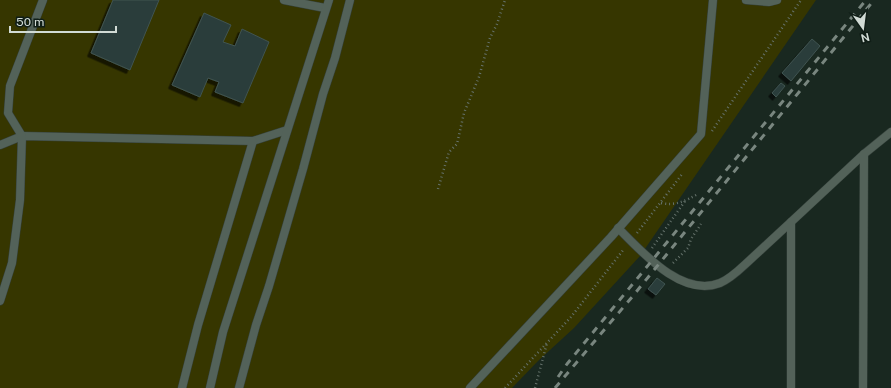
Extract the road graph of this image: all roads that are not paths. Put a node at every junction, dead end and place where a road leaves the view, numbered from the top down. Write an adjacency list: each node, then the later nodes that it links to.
1 (43, 0): 11 (lane)
2 (284, 0): 8 (lane)
3 (329, 0): 8 (lane)
4 (350, 0): 20 (lane)
5 (713, 0): 16 (lane)
6 (746, 0): 7 (lane)
7 (777, 0)
8 (325, 8): 9 (lane)
9 (287, 130): 12 (lane); 19 (lane)
10 (891, 132): 14 (lane)
11 (22, 136): 12 (lane); 13 (lane); 17 (lane)
12 (253, 141): 18 (lane)
13 (0, 146)
14 (864, 154): 15 (lane); 23 (lane)
15 (791, 222): 16 (lane); 22 (lane)
16 (618, 228): 21 (lane)
17 (0, 300)
18 (182, 388)
19 (210, 388)
20 (239, 388)
21 (470, 388)
22 (791, 388)
23 (863, 388)

